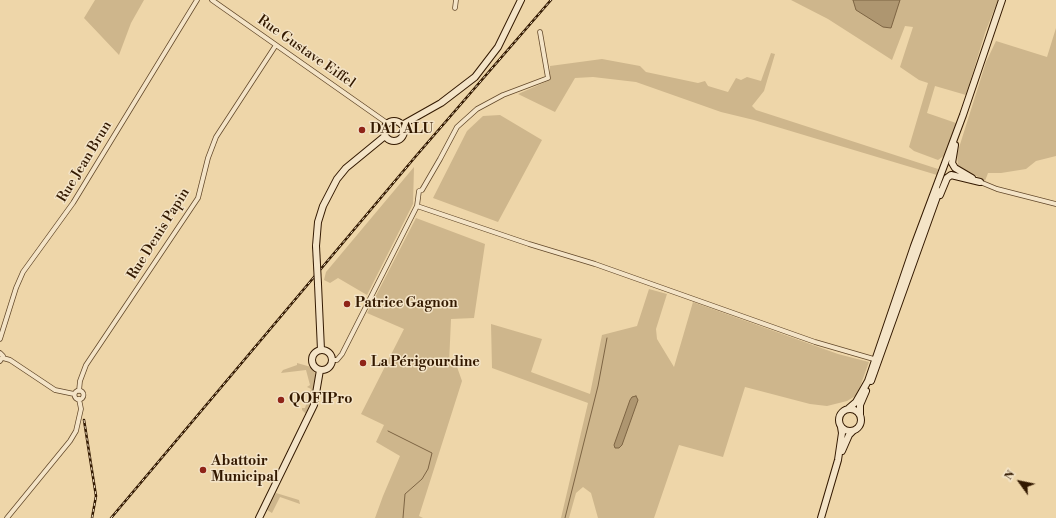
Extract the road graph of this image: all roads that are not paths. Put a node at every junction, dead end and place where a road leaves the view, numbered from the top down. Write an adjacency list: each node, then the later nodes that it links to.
1 (197, 0): 19 (street, Rue Jean Brun)
2 (212, 0): 8 (street, Rue Gustave Eiffel)
3 (456, 0): 6 (street)
4 (521, 0): 11 (main road)
5 (1002, 0): 9 (main road)
6 (455, 8)
7 (540, 32): 18 (street)
8 (276, 45): 10 (street, Rue Gustave Eiffel); 26 (street, Rue Denis Papin)
9 (963, 115): 13 (main road); 14 (main road)
10 (387, 123): 11 (main road); 12 (main road)
11 (402, 124): 12 (main road)
12 (385, 136): 20 (main road, bridge)
13 (955, 145): 14 (main road); 15 (main road)
14 (945, 168): 15 (main road); 16 (main road); 24 (main road)
15 (980, 182): 16 (main road); 17 (street)
16 (935, 202): 24 (main road)
17 (1056, 204)
18 (417, 206): 23 (street); 24 (street)
19 (0, 339)
20 (321, 350): 23 (main road); 25 (main road)
21 (0, 353): 22 (street)
22 (2, 359): 27 (street)
23 (332, 360): 25 (main road)
24 (877, 360): 29 (main road); 30 (main road)
25 (320, 370): 34 (main road)
26 (79, 390): 27 (street); 28 (street, Rue Denis Papin)
27 (74, 394): 28 (street)
28 (79, 399): 33 (street)
29 (848, 408): 30 (main road); 31 (main road)
30 (860, 415): 32 (main road)
31 (841, 427): 32 (main road); 35 (main road)
32 (853, 431): 36 (main road)
33 (7, 518)
34 (258, 518)
35 (821, 518)
36 (824, 518)

